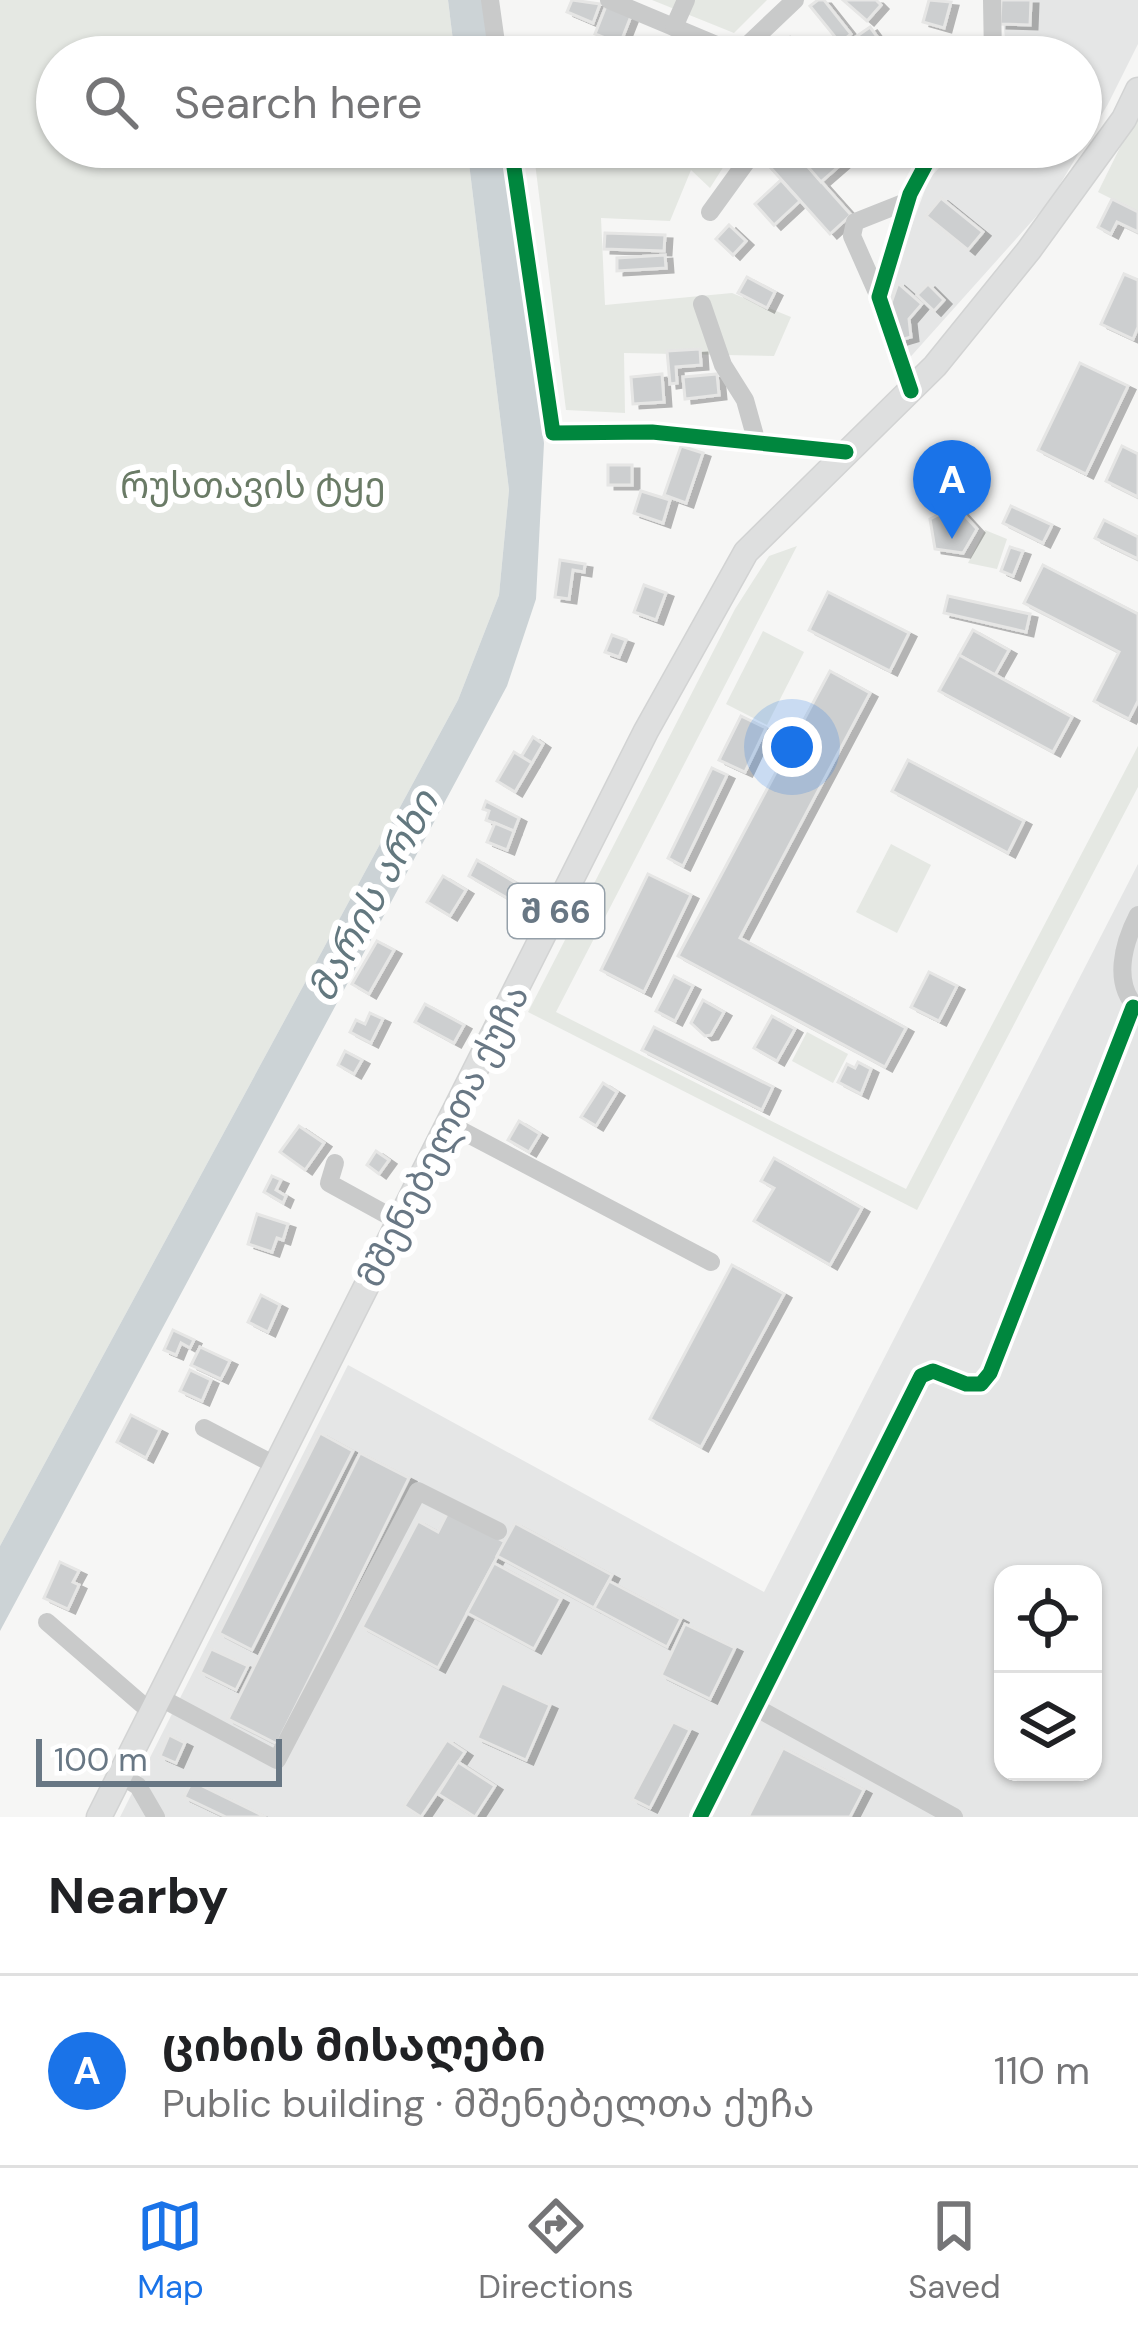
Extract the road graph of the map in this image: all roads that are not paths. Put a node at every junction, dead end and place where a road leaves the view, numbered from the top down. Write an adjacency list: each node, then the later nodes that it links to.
1 (490, 0): 7 (street)
2 (609, 0): 6 (street)
3 (686, 0): 6 (street)
4 (795, 0): 9 (street)
5 (992, 0): 10 (street)
6 (674, 27): 8 (street)
7 (495, 36)
8 (695, 36)
9 (759, 36)
10 (993, 36)
11 (1138, 90): 12 (main road, მშენებელთა ქუჩა / შ 66)
12 (1102, 149)
13 (514, 168): 22 (street)
14 (742, 168): 18 (street)
15 (924, 168): 17 (street)
16 (1088, 168): 21 (main road, მშენებელთა ქუჩა / შ 66)
17 (908, 201): 19 (street); 19 (street)
18 (710, 212)
19 (879, 296): 21 (street)
20 (702, 304): 22 (street)
21 (911, 391): 23 (main road, მშენებელთა ქუჩა / შ 66)
22 (757, 443): 23 (street)
23 (846, 452): 26 (main road, მშენებელთა ქუჩა / შ 66)
24 (1138, 915): 25 (street)
25 (1136, 1008): 35 (street)
26 (449, 1124): 28 (main road, მშენებელთა ქუჩა / შ 66); 29 (street)
27 (335, 1163): 28 (street)
28 (400, 1222): 31 (main road, მშენებელთა ქუჩა / შ 66)
29 (711, 1262)
30 (204, 1428): 31 (street)
31 (277, 1466): 34 (main road, მშენებელთა ქუჩა / შ 66)
32 (498, 1532): 34 (street)
33 (46, 1622): 34 (street)
34 (156, 1705): 36 (main road, მშენებელთა ქუჩა / შ 66)
35 (755, 1707): 39 (street); 40 (street)
36 (120, 1775): 37 (main road, მშენებელთა ქუჩა / შ 66); 38 (street)
37 (99, 1817)
38 (156, 1817)
39 (700, 1817)
40 (954, 1817)

